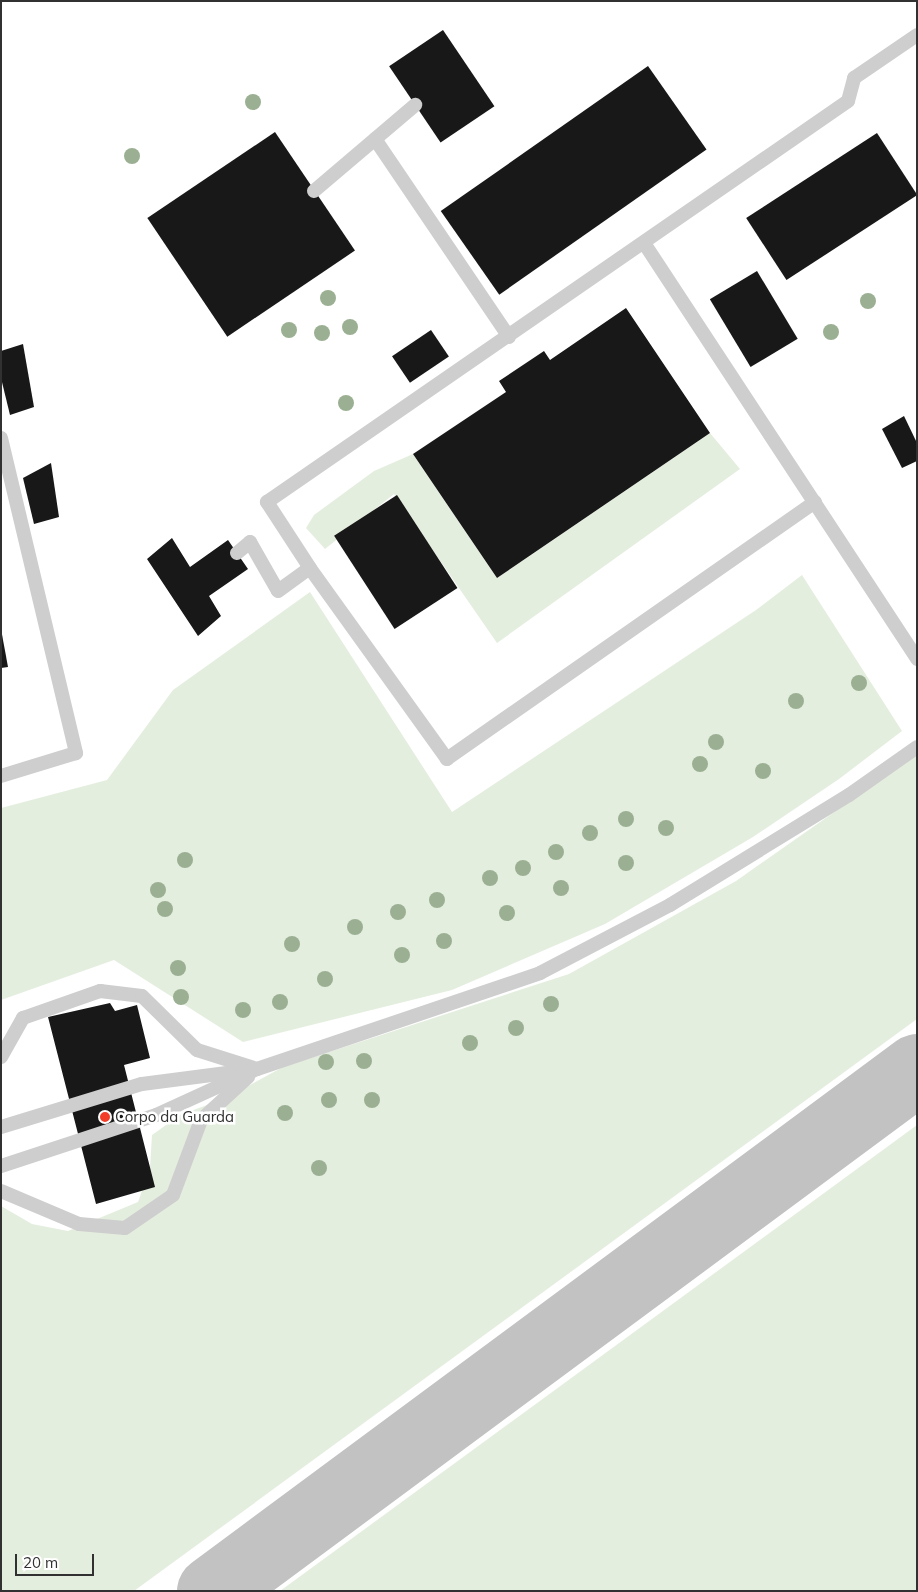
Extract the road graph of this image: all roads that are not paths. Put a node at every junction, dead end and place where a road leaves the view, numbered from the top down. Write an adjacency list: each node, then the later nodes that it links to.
1 (917, 35): 5 (lane)
2 (415, 105): 3 (lane)
3 (375, 139): 4 (lane); 6 (lane)
4 (314, 191)
5 (644, 243): 6 (lane); 8 (lane)
6 (509, 337): 10 (lane)
7 (1, 438): 13 (lane)
8 (815, 502): 10 (lane); 11 (lane)
9 (237, 553): 10 (lane)
10 (310, 568)
11 (917, 659)
12 (917, 747): 15 (lane)
13 (1, 776)
14 (1, 1057): 15 (lane)
15 (257, 1068): 16 (lane); 17 (lane); 18 (lane)
16 (1, 1127)
17 (1, 1166)
18 (1, 1191)

